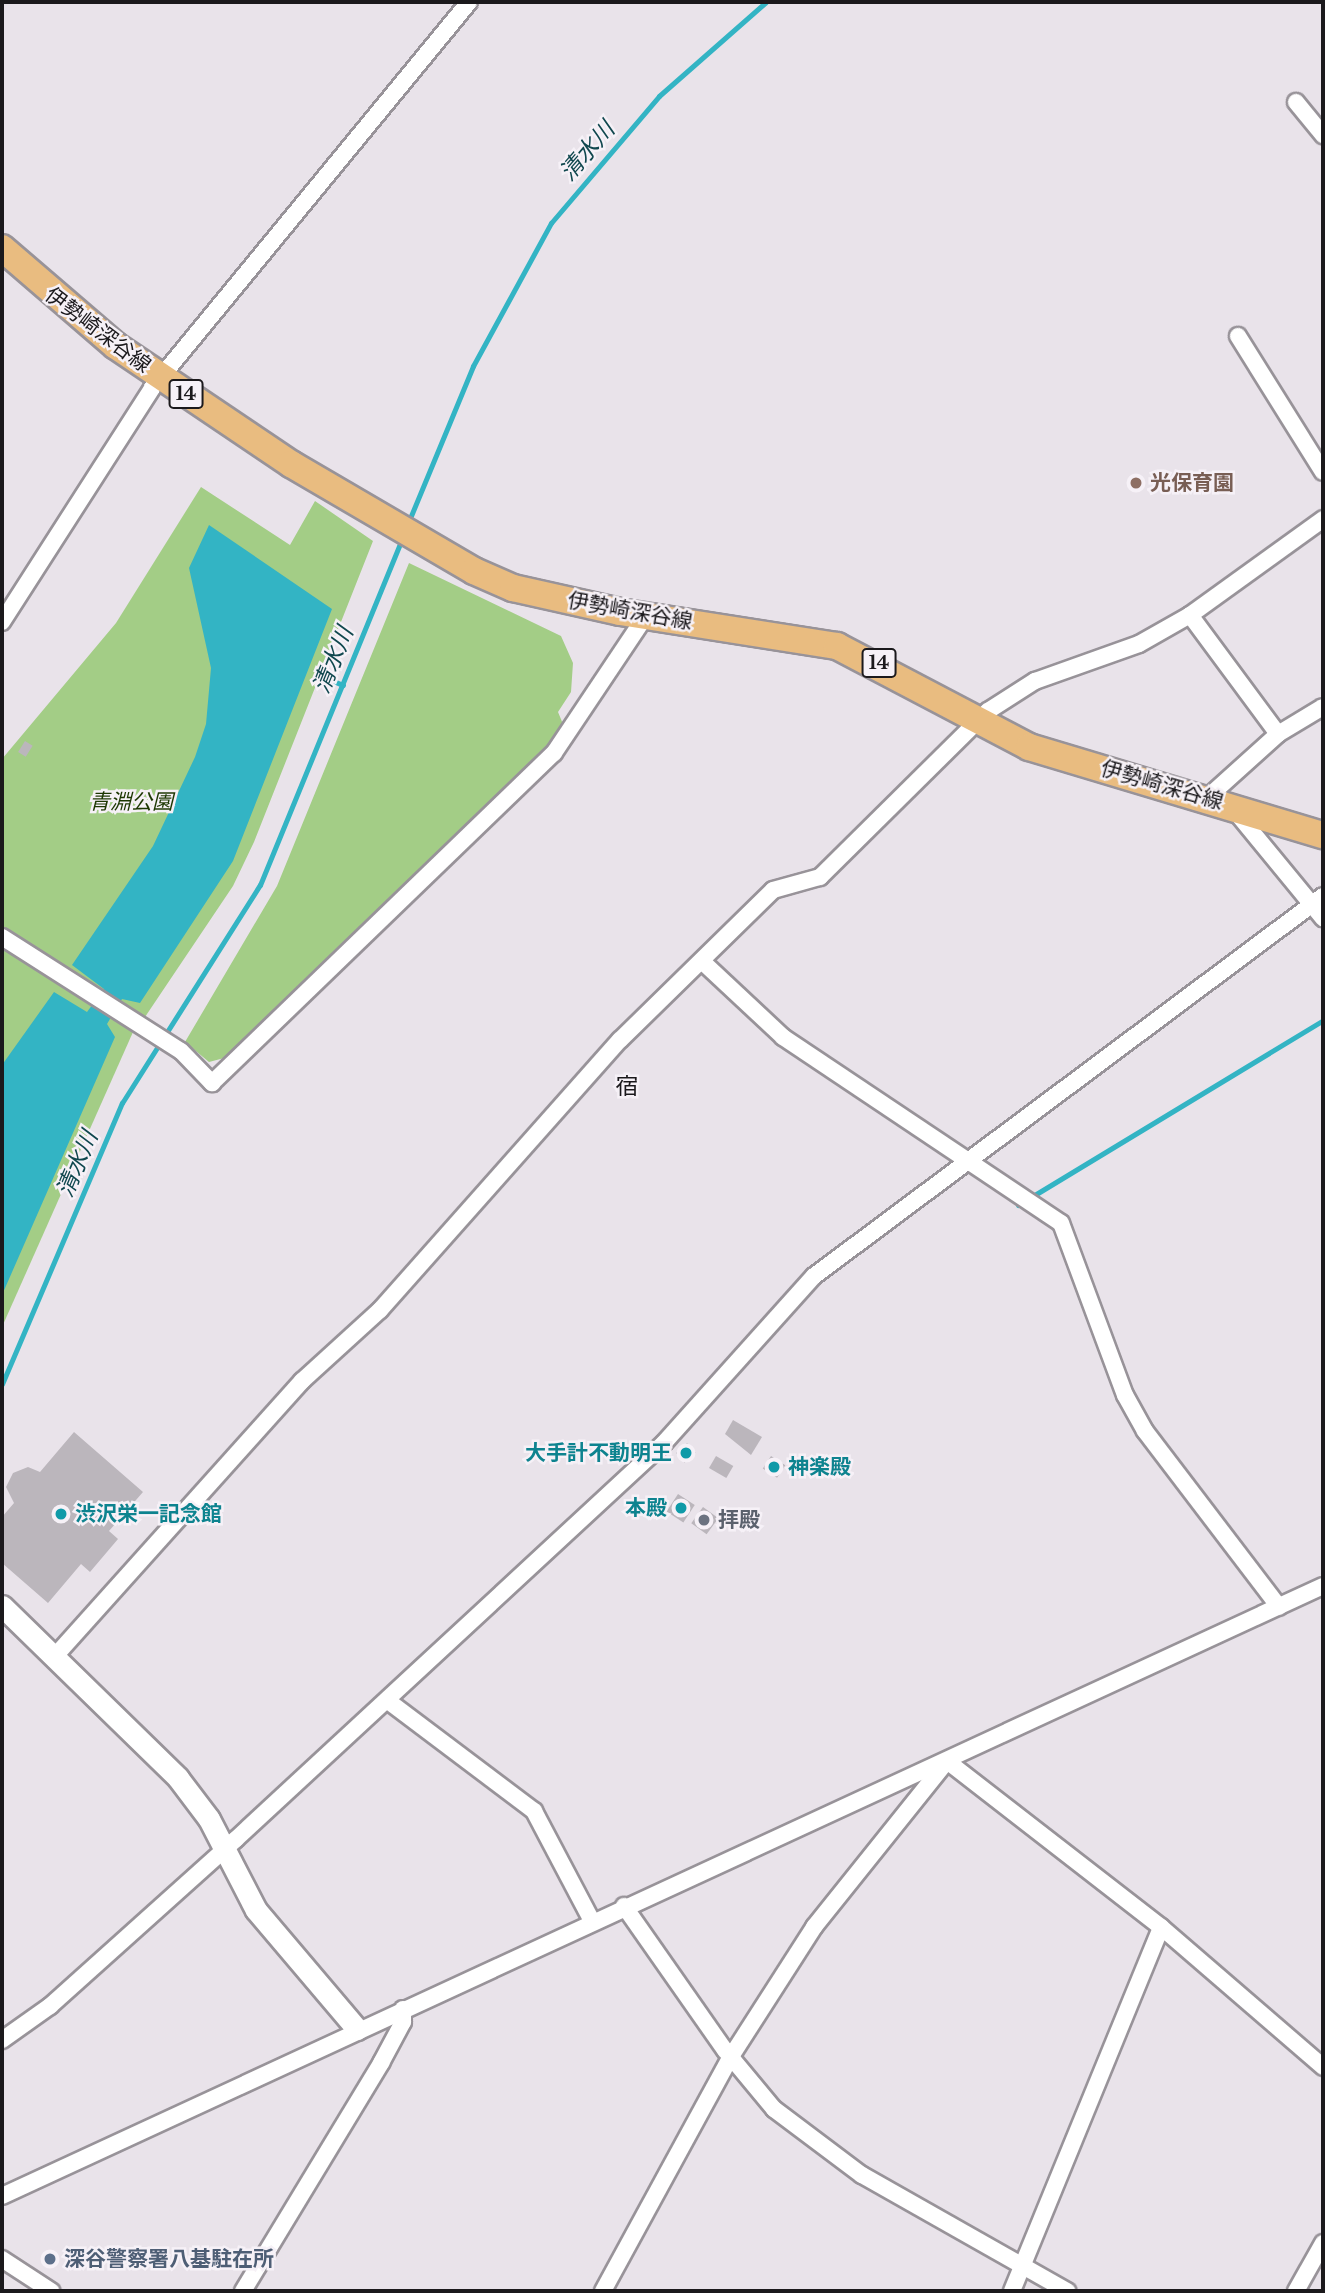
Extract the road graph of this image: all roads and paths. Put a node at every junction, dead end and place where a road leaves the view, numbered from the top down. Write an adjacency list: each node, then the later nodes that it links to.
1 (469, 2): 6 (street)
2 (1296, 102): 3 (street)
3 (1323, 135)
4 (2, 248): 6 (main road, 伊勢崎深谷線 / 14)
5 (1238, 336): 7 (street)
6 (161, 377): 10 (main road, 伊勢崎深谷線 / 14); 11 (street)
7 (1323, 472)
8 (1323, 519): 9 (street)
9 (1190, 615): 13 (street); 14 (street)
10 (645, 617): 13 (main road, 伊勢崎深谷線 / 14); 19 (street)
11 (2, 622)
12 (1323, 706): 14 (street)
13 (976, 719): 15 (main road, 伊勢崎深谷線 / 14); 20 (street)
14 (1278, 734): 15 (street)
15 (1218, 801): 16 (main road, 伊勢崎深谷線 / 14); 17 (street)
16 (1323, 835)
17 (1318, 900): 18 (street); 21 (street)
18 (1323, 918)
19 (2, 937)
20 (704, 963): 21 (street); 25 (street)
21 (968, 1166): 24 (street); 26 (street)
22 (1323, 1586): 24 (street)
23 (2, 1606): 25 (street)
24 (1279, 1607): 27 (street)
25 (57, 1654): 28 (street)
26 (388, 1701): 28 (street); 30 (street)
27 (947, 1761): 29 (street); 31 (street); 35 (street)
28 (223, 1851): 33 (street); 34 (street)
29 (624, 1906): 30 (street); 35 (street)
30 (592, 1921): 32 (street)
31 (1161, 1927): 36 (street); 40 (street)
32 (404, 2008): 33 (street); 42 (street)
33 (357, 2029): 37 (street)
34 (2, 2040)
35 (730, 2057): 40 (street); 43 (street)
36 (1323, 2067)
37 (2, 2196)
38 (1323, 2243): 46 (street)
39 (2, 2259): 41 (street)
40 (1023, 2266): 44 (street); 45 (street)
41 (51, 2291)
42 (243, 2291)
43 (603, 2291)
44 (1012, 2291)
45 (1067, 2291)
46 (1296, 2291)

